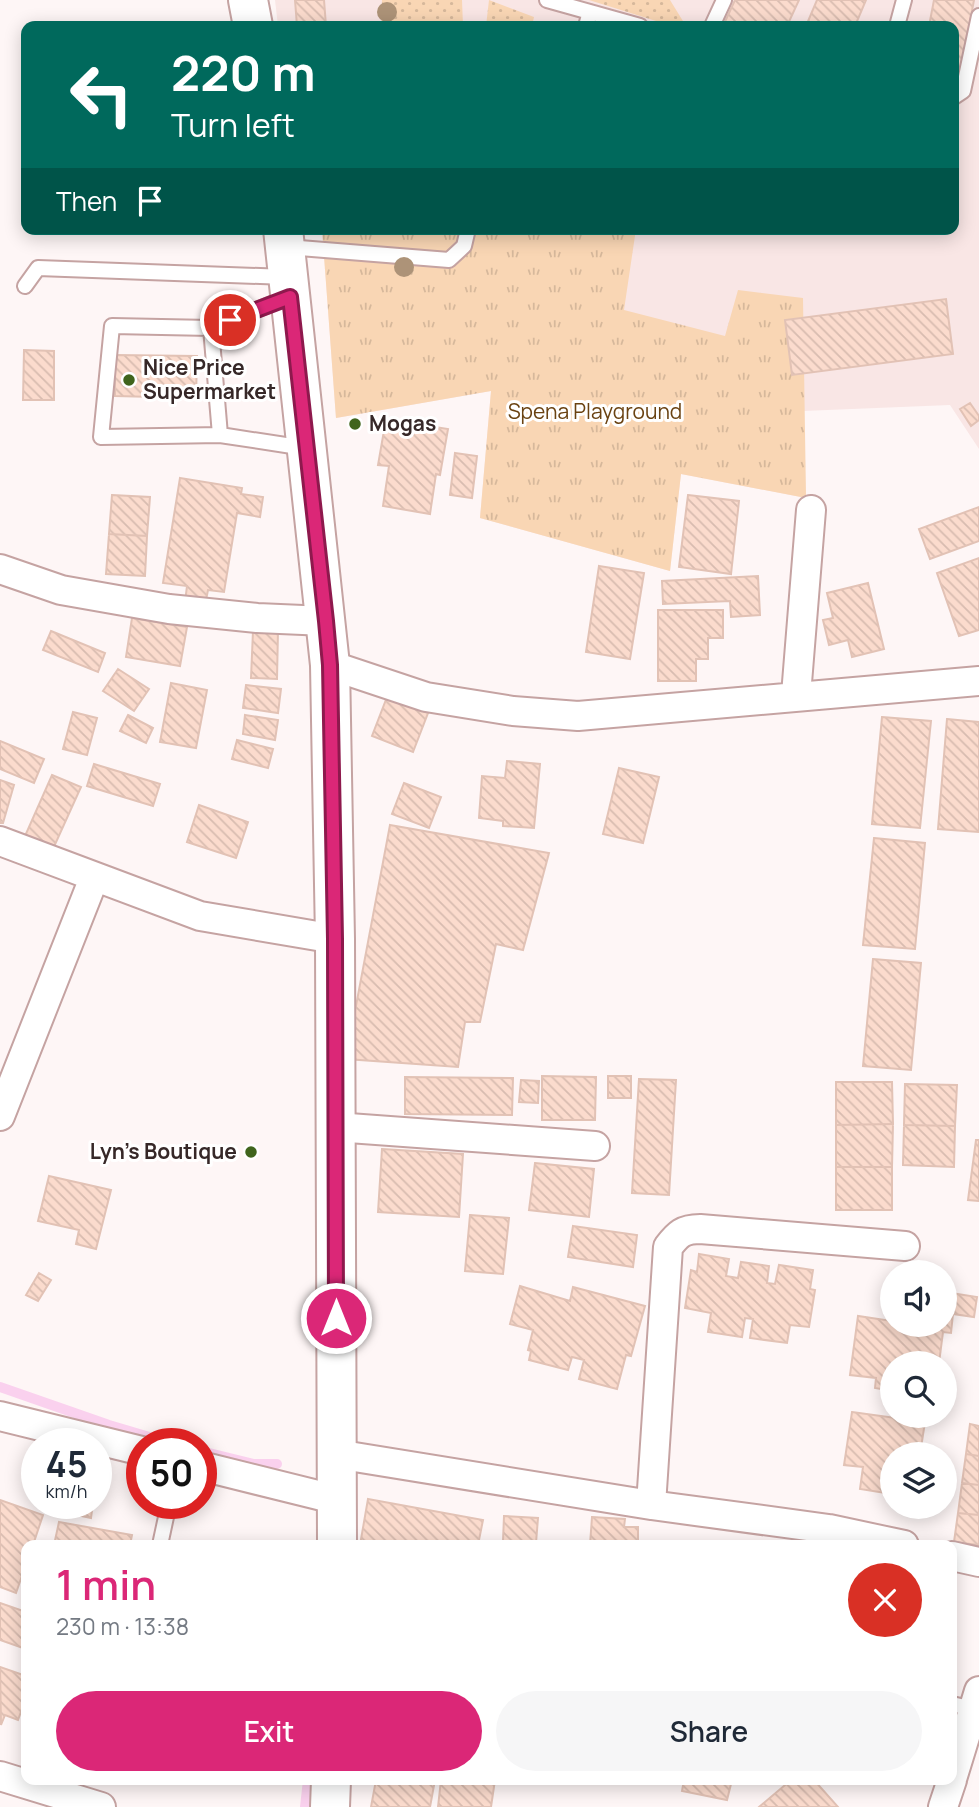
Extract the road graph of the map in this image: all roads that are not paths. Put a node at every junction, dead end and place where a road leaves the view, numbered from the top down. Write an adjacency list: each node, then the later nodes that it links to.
1 (248, 0): 7 (main road)
2 (547, 0): 6 (lane)
3 (724, 0): 8 (lane)
4 (904, 0): 9 (lane)
5 (979, 16): 10 (lane)
6 (588, 19)
7 (252, 21)
8 (714, 21)
9 (898, 21)
10 (959, 94)
11 (467, 235): 12 (lane)
12 (287, 262): 13 (lane); 14 (lane); 16 (main road)
13 (25, 286)
14 (211, 328): 15 (lane); 15 (lane)
15 (220, 435): 16 (lane)
16 (307, 449): 19 (main road)
17 (811, 510): 22 (street)
18 (0, 569): 19 (street)
19 (326, 621): 20 (main road)
20 (330, 665): 22 (street); 25 (main road)
21 (979, 681): 22 (street)
22 (796, 695)
23 (0, 841): 24 (street)
24 (94, 878): 25 (street); 26 (street)
25 (335, 939): 27 (main road)
26 (0, 1116)
27 (335, 1127): 28 (street); 32 (main road)
28 (595, 1146)
29 (905, 1246): 35 (street)
30 (0, 1416): 31 (street)
31 (126, 1447)
32 (336, 1454): 34 (main road); 35 (street)
33 (217, 1470): 34 (street)
34 (338, 1500): 38 (main road)
35 (651, 1505): 39 (street)
36 (166, 1519): 37 (lane)
37 (161, 1540)
38 (337, 1540)
39 (881, 1540)
40 (957, 1557): 41 (street)
41 (979, 1562)
42 (968, 1701): 43 (street)
43 (957, 1755)
44 (0, 1776): 45 (street)
45 (21, 1782)
46 (29, 1785): 49 (street)
47 (331, 1785): 50 (main road)
48 (950, 1785): 51 (street)
49 (101, 1807)
50 (330, 1807)
51 (943, 1807)

